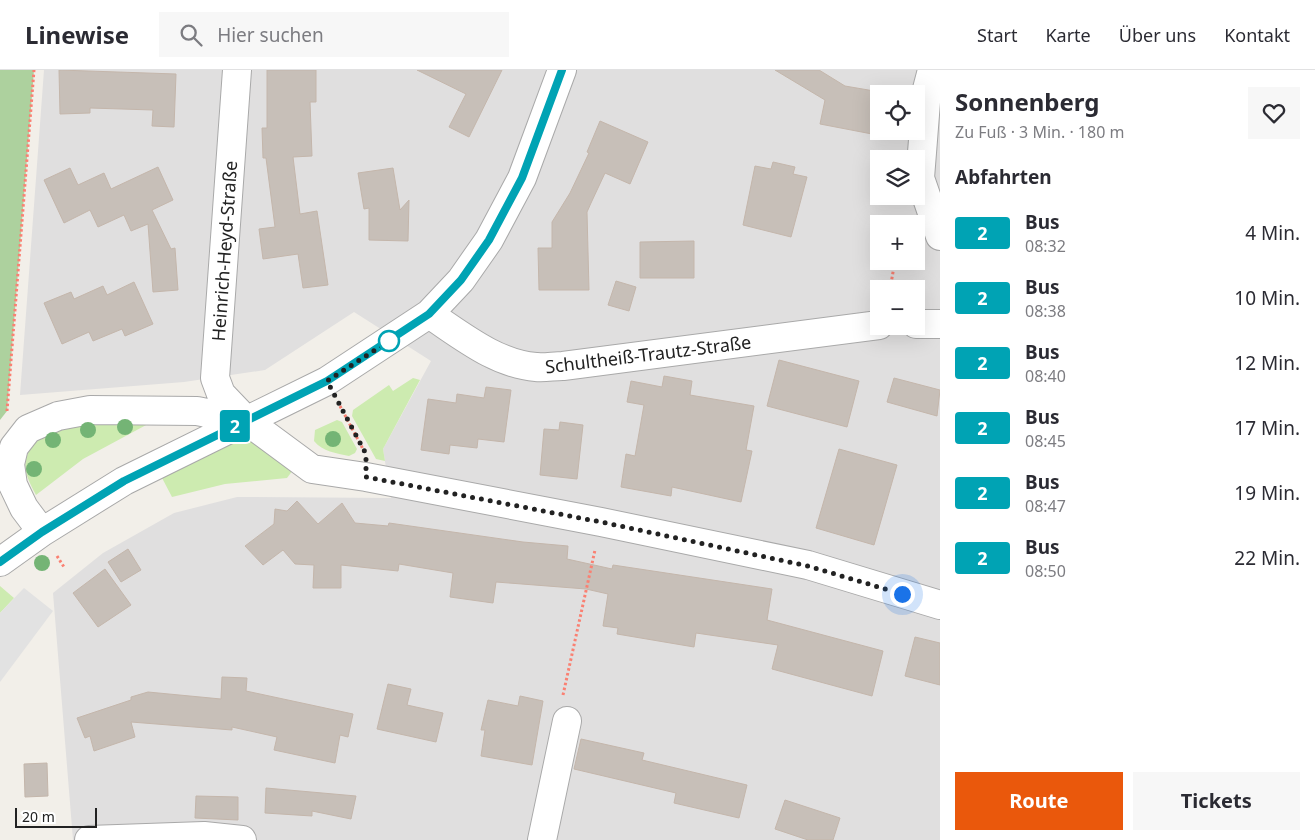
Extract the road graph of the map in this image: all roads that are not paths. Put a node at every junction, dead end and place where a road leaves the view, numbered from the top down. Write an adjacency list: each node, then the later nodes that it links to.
1 (237, 70): 9 (street, Heinrich-Heyd-Straße)
2 (562, 70): 5 (street)
3 (932, 70): 4 (street)
4 (940, 236)
5 (429, 314): 8 (street, Schultheiß-Trautz-Straße); 9 (street)
6 (925, 324): 7 (street)
7 (940, 324)
8 (870, 326)
9 (247, 421): 10 (street); 10 (street); 12 (street, Heinrich-Heyd-Straße)
10 (42, 532): 11 (street)
11 (0, 562)
12 (940, 605)
13 (565, 710): 17 (street)
14 (204, 838): 15 (street); 16 (street)
15 (89, 840)
16 (242, 840)
17 (542, 840)

